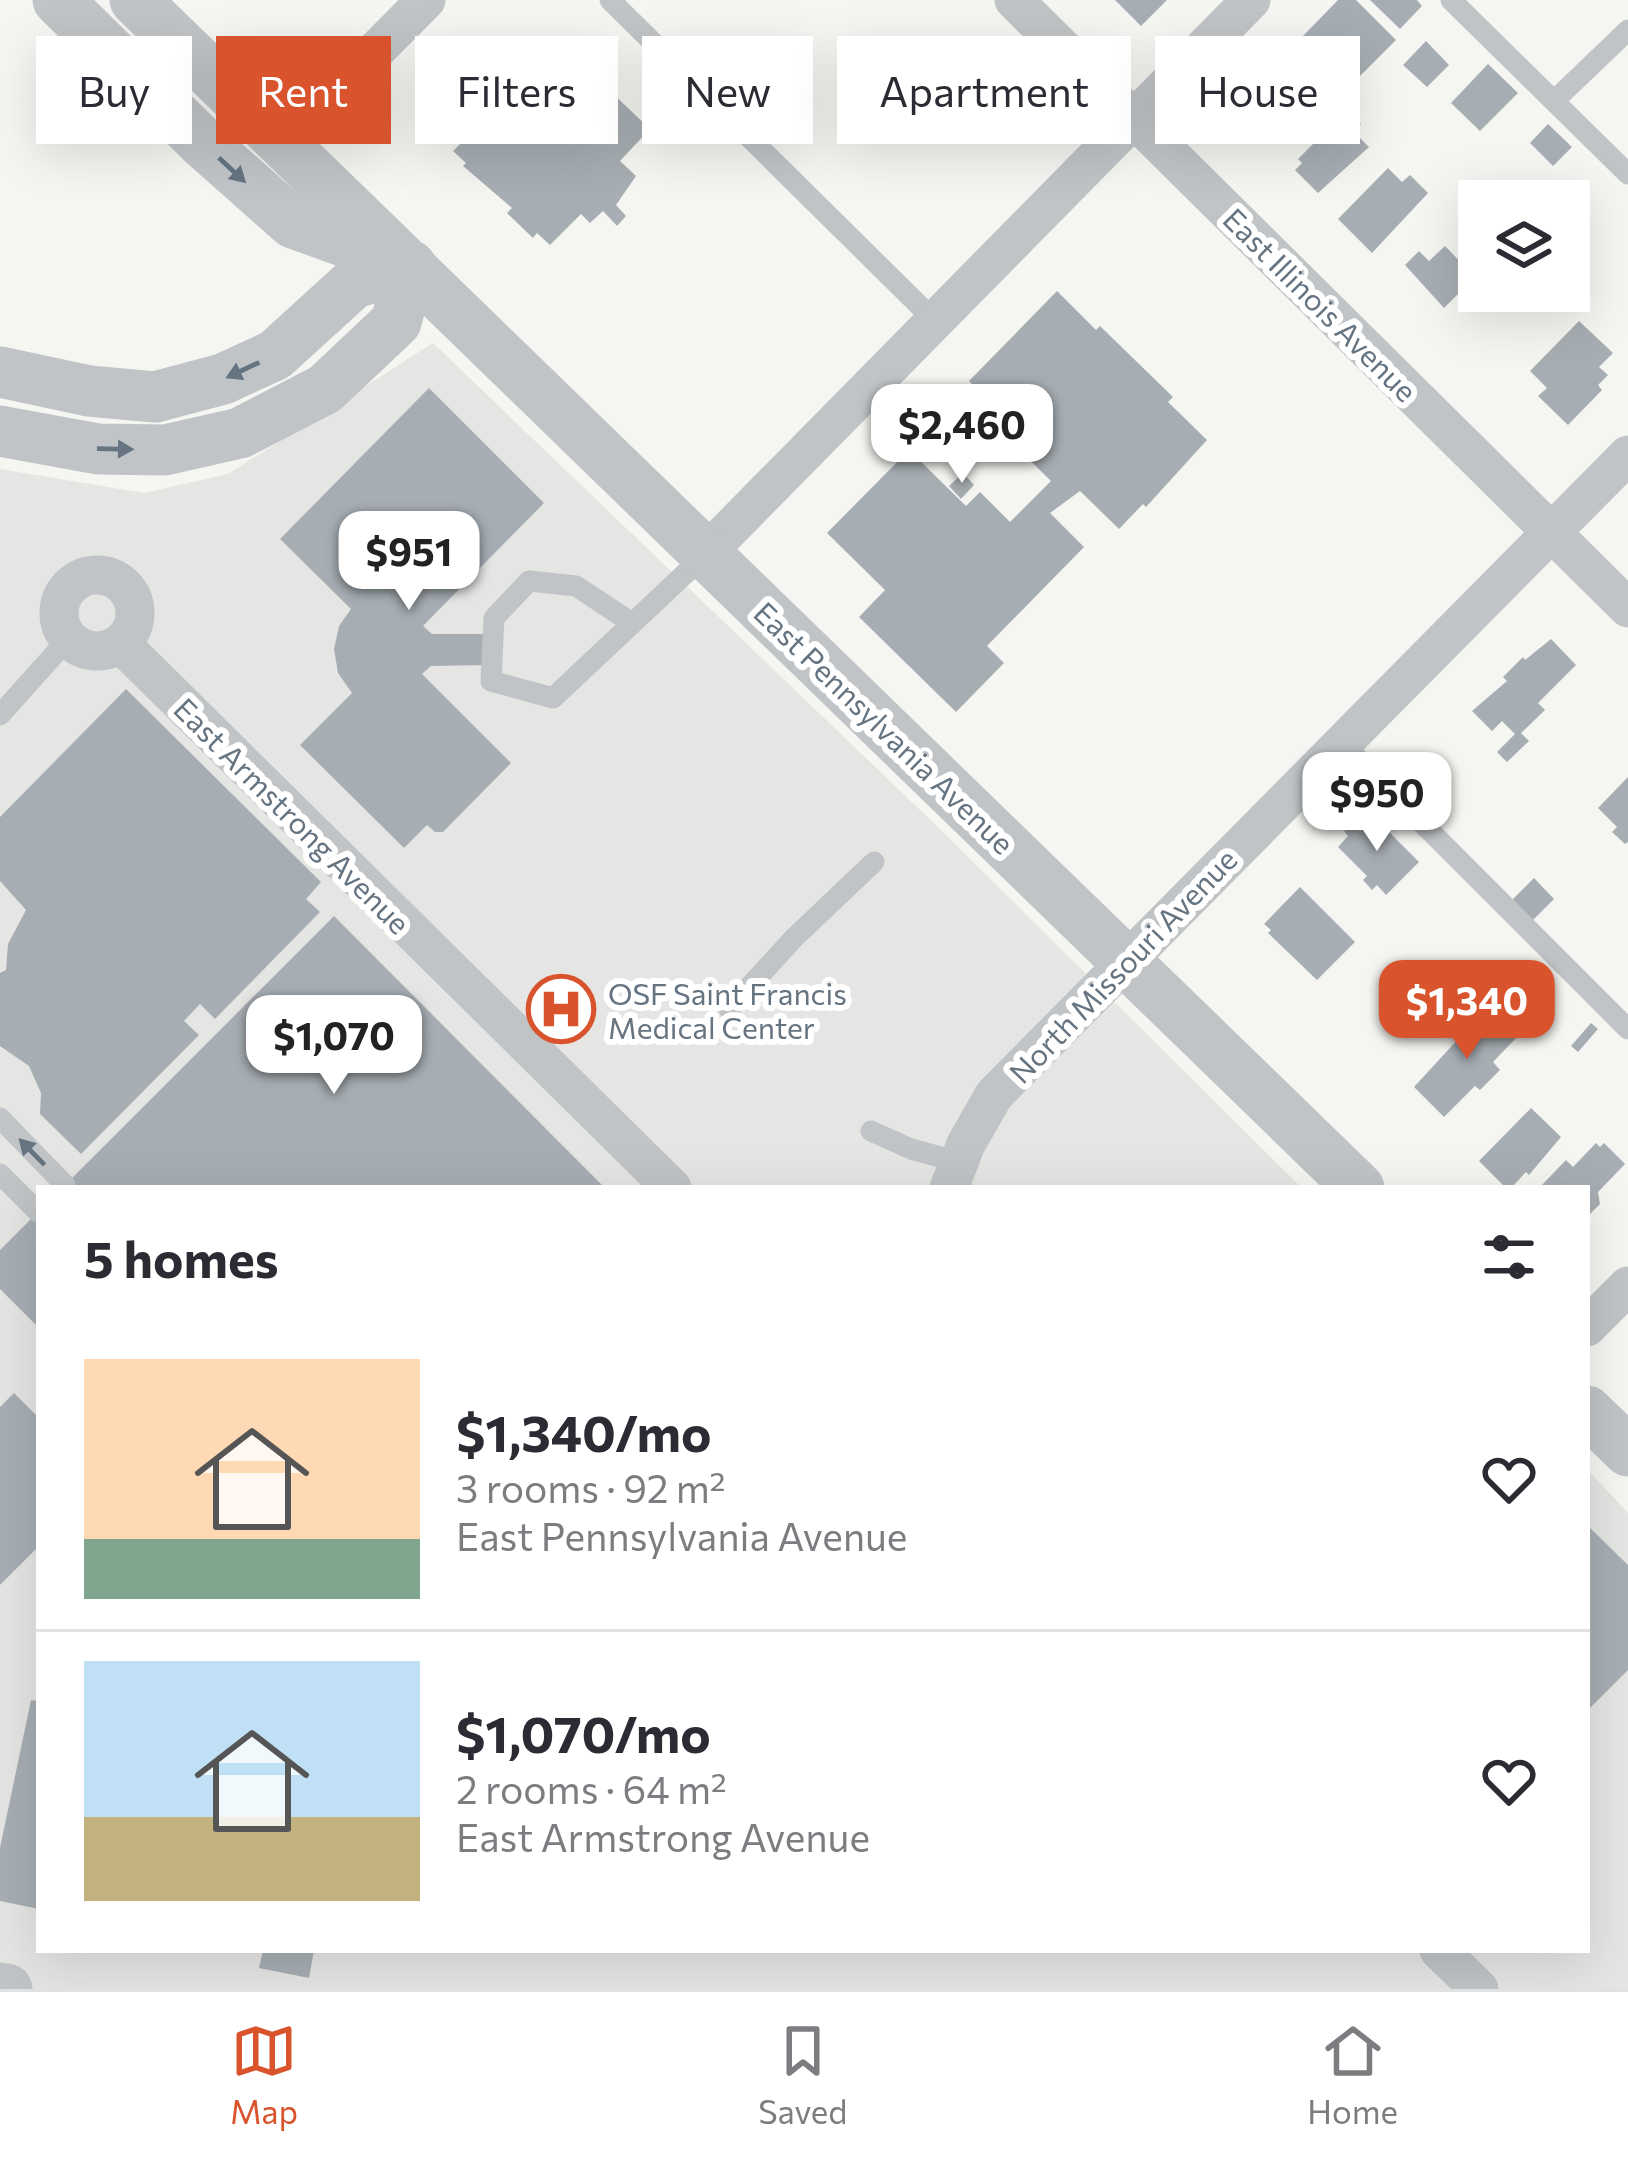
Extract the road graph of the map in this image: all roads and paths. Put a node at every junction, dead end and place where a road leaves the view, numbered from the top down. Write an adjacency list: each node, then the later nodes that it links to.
1 (58, 0): 15 (street, East Pennsylvania Avenue, one-way to 15)
2 (135, 0): 10 (street, East Pennsylvania Avenue)
3 (426, 0): 9 (street)
4 (610, 0): 17 (lane)
5 (1014, 0): 12 (street, East Illinois Avenue)
6 (1251, 0): 12 (street)
7 (1451, 0): 11 (lane)
8 (1628, 29): 11 (lane)
9 (390, 36)
10 (216, 79)
11 (1554, 101): 14 (lane)
12 (1133, 119): 17 (street); 22 (street, East Illinois Avenue)
13 (283, 144): 16 (street, East Pennsylvania Avenue)
14 (1628, 174)
15 (293, 223): 16 (street, East Pennsylvania Avenue); 18 (street)
16 (411, 266): 18 (street); 20 (street, one-way to 16); 23 (street, East Pennsylvania Avenue)
17 (934, 321): 23 (street)
18 (307, 326): 19 (street, one-way to 19)
19 (0, 372)
20 (0, 431)
21 (1628, 455): 22 (street, North Missouri Avenue)
22 (1552, 533): 24 (street, East Illinois Avenue); 29 (street, North Missouri Avenue)
23 (705, 554): 25 (lane); 31 (street, East Pennsylvania Avenue)
24 (1628, 608)
25 (632, 623): 25 (lane)
26 (69, 638): 27 (street); 27 (street); 28 (lane)
27 (120, 643): 39 (street, East Armstrong Avenue)
28 (0, 715)
29 (1342, 743): 31 (street, North Missouri Avenue); 33 (lane)
30 (874, 862): 32 (lane)
31 (1126, 958): 37 (street, North Missouri Avenue); 40 (street, East Pennsylvania Avenue)
32 (729, 1009)
33 (1628, 1029)
34 (0, 1118): 38 (lane, one-way to 34)
35 (871, 1131): 37 (lane)
36 (0, 1174): 41 (lane)
37 (954, 1175)
38 (65, 1185)
39 (668, 1185)
40 (1356, 1185)
41 (36, 1210)
42 (1628, 1286): 43 (street)
43 (1590, 1324)
44 (1590, 1414): 45 (street)
45 (1628, 1451)
46 (1442, 1953): 47 (street)
47 (1479, 1989)

